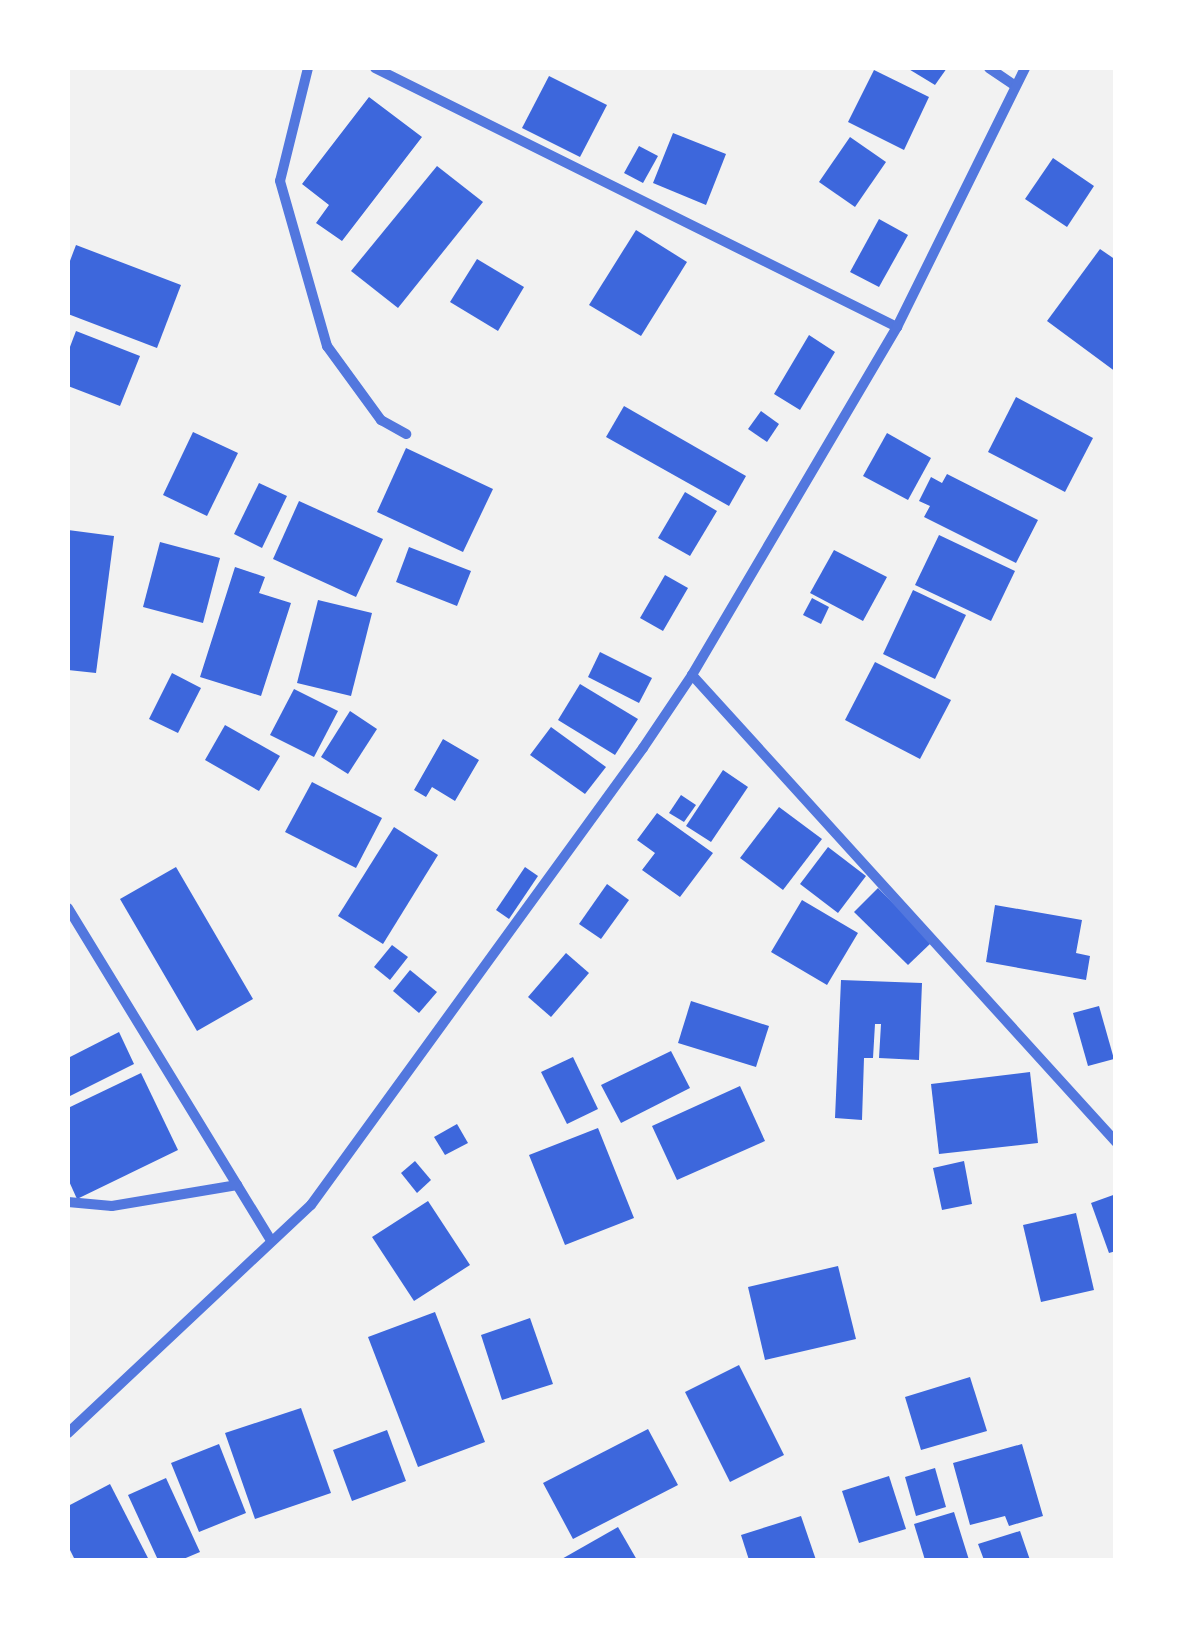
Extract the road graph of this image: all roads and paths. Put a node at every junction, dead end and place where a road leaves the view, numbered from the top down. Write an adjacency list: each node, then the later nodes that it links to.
1 (308, 68): 7 (street)
2 (375, 68): 6 (street)
3 (990, 68): 5 (street)
4 (1025, 68): 5 (street)
5 (1014, 85): 6 (street)
6 (898, 327): 8 (street)
7 (406, 434)
8 (692, 676): 10 (street); 13 (street)
9 (68, 908): 11 (street)
10 (1116, 1142)
11 (237, 1185): 12 (street); 13 (street)
12 (68, 1202)
13 (270, 1239): 14 (street)
14 (68, 1432)

